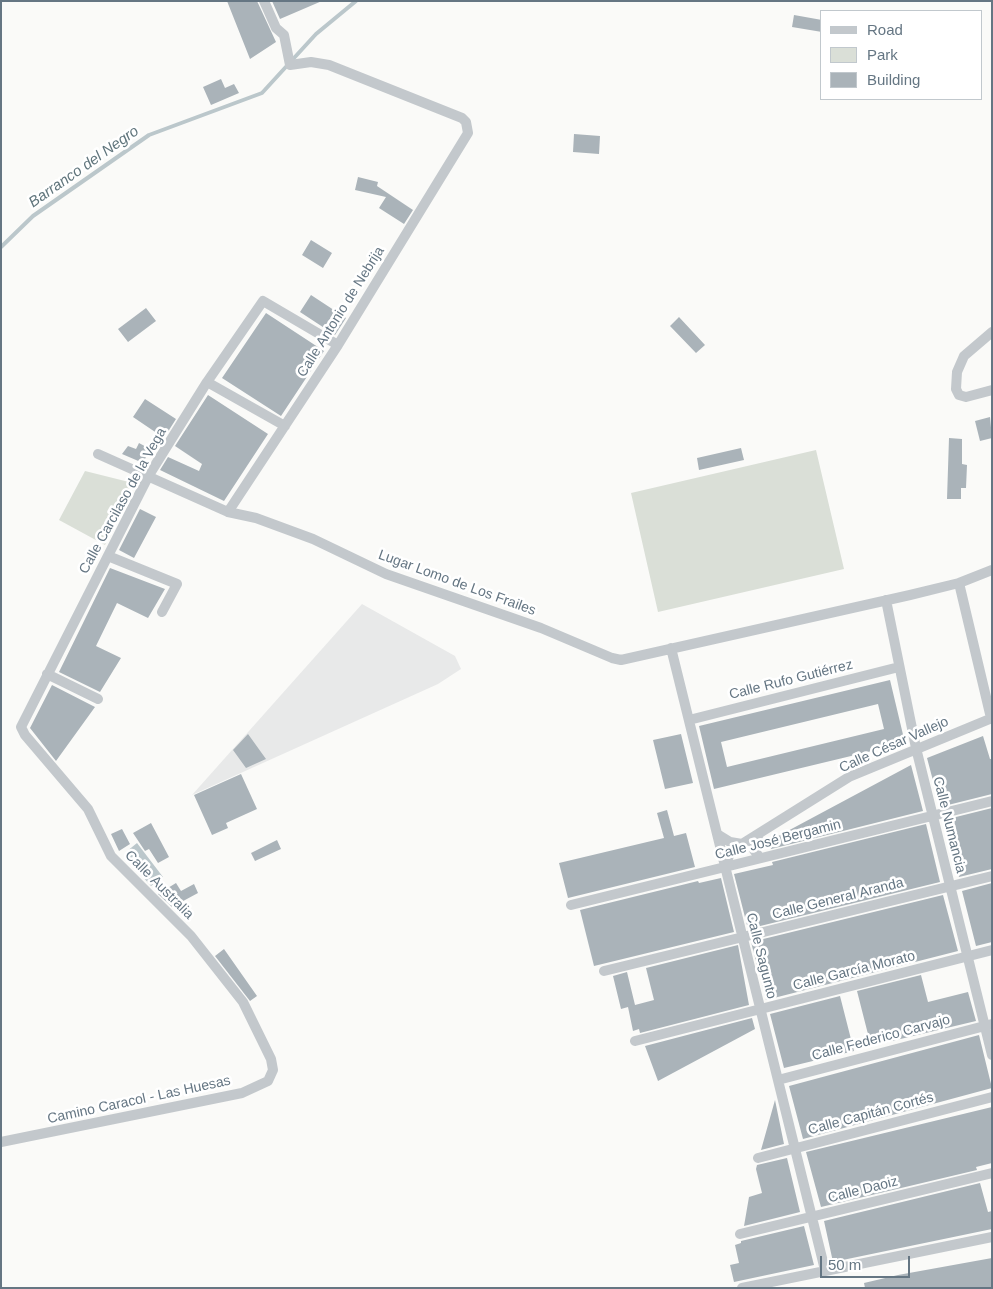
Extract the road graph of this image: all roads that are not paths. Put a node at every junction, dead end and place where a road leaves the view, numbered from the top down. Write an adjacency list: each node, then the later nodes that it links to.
1 (264, 1): 3 (street, Calle Antonio de Nebrija)
2 (992, 332): 5 (street)
3 (338, 345): 4 (street, Calle Carcilaso de la Vega); 6 (street, Calle Antonio de Nebrija)
4 (207, 382): 6 (street); 8 (street, Calle Carcilaso de la Vega)
5 (992, 390)
6 (285, 426): 9 (street, Calle Antonio de Nebrija)
7 (98, 454): 8 (street, Lugar Lomo de Los Frailes)
8 (149, 475): 9 (street, Lugar Lomo de Los Frailes); 10 (street, Calle Carcilaso de la Vega)
9 (228, 512): 15 (street, Lugar Lomo de Los Frailes)
10 (108, 556): 14 (street); 17 (street, Calle Carcilaso de la Vega)
11 (992, 570): 12 (street)
12 (959, 583): 13 (street); 19 (street)
13 (886, 600): 15 (street); 16 (street, Calle Numancia)
14 (162, 612)
15 (672, 648): 20 (street, Calle Sagunto)
16 (899, 667): 20 (street, Calle Rufo Gutiérrez); 22 (street, Calle Numancia)
17 (47, 674): 18 (street); 21 (street, Calle Carcilaso de la Vega)
18 (98, 699)
19 (991, 718): 22 (street, Calle César Vallejo)
20 (689, 720): 25 (street, Calle Sagunto)
21 (22, 723): 41 (street, Calle Australia)
22 (916, 748): 24 (street, Calle Numancia); 26 (street, Calle César Vallejo)
23 (992, 801): 24 (street, Calle José Bergamin)
24 (932, 816): 28 (street, Calle José Bergamin); 31 (street, Calle Numancia)
25 (717, 834): 27 (street); 29 (street, Calle Sagunto)
26 (759, 834): 27 (street, Calle César Vallejo); 28 (street)
27 (742, 844): 29 (street, Calle César Vallejo)
28 (760, 858): 29 (street, Calle José Bergamin)
29 (725, 867): 32 (street, Calle José Bergamin); 33 (street, Calle Sagunto)
30 (992, 876): 31 (street, Calle General Aranda)
31 (950, 886): 33 (street, Calle General Aranda); 35 (street, Calle Numancia)
32 (571, 905)
33 (741, 937): 36 (street, Calle General Aranda); 37 (street, Calle Sagunto)
34 (992, 950): 35 (street, Calle García Morato)
35 (967, 957): 37 (street, Calle García Morato); 38 (street, Calle Numancia)
36 (604, 971)
37 (760, 1008): 39 (street, Calle García Morato); 42 (street, Calle Sagunto)
38 (988, 1025): 40 (street, Calle Numancia); 42 (street, Calle Federico Carvajo)
39 (635, 1041)
40 (992, 1055)
41 (273, 1070): 44 (street, Camino Caracol - Las Huesas)
42 (778, 1080): 45 (street, Calle Sagunto)
43 (992, 1097): 45 (street, Calle Capitán Cortés)
44 (1, 1142)
45 (795, 1148): 46 (street, Calle Capitán Cortés); 48 (street, Calle Sagunto)
46 (758, 1158)
47 (992, 1173): 48 (street, Calle Daoiz)
48 (812, 1217): 49 (street, Calle Daoiz); 51 (street, Calle Sagunto)
49 (740, 1234)
50 (992, 1237): 51 (street)
51 (825, 1270): 52 (street)
52 (742, 1288)

